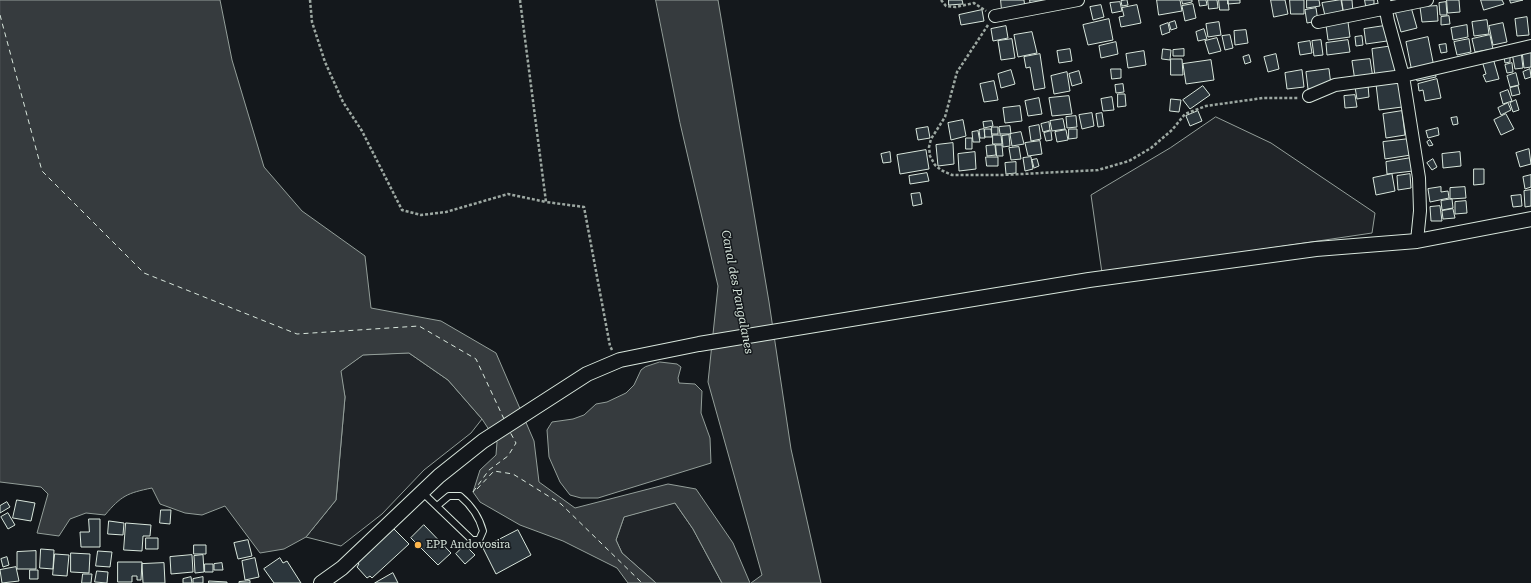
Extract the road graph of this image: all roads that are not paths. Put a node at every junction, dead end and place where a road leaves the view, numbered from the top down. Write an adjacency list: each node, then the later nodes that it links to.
1 (1078, 0): 4 (street)
2 (1427, 0): 3 (street)
3 (1385, 4): 5 (street); 7 (street)
4 (995, 16)
5 (1318, 22)
6 (1531, 46): 7 (street)
7 (1403, 76): 8 (street); 10 (street)
8 (1309, 96)
9 (1531, 218): 10 (street)
10 (1417, 241): 11 (street)
11 (423, 493): 12 (lane); 13 (street)
12 (437, 506): 12 (lane)
13 (321, 583)

